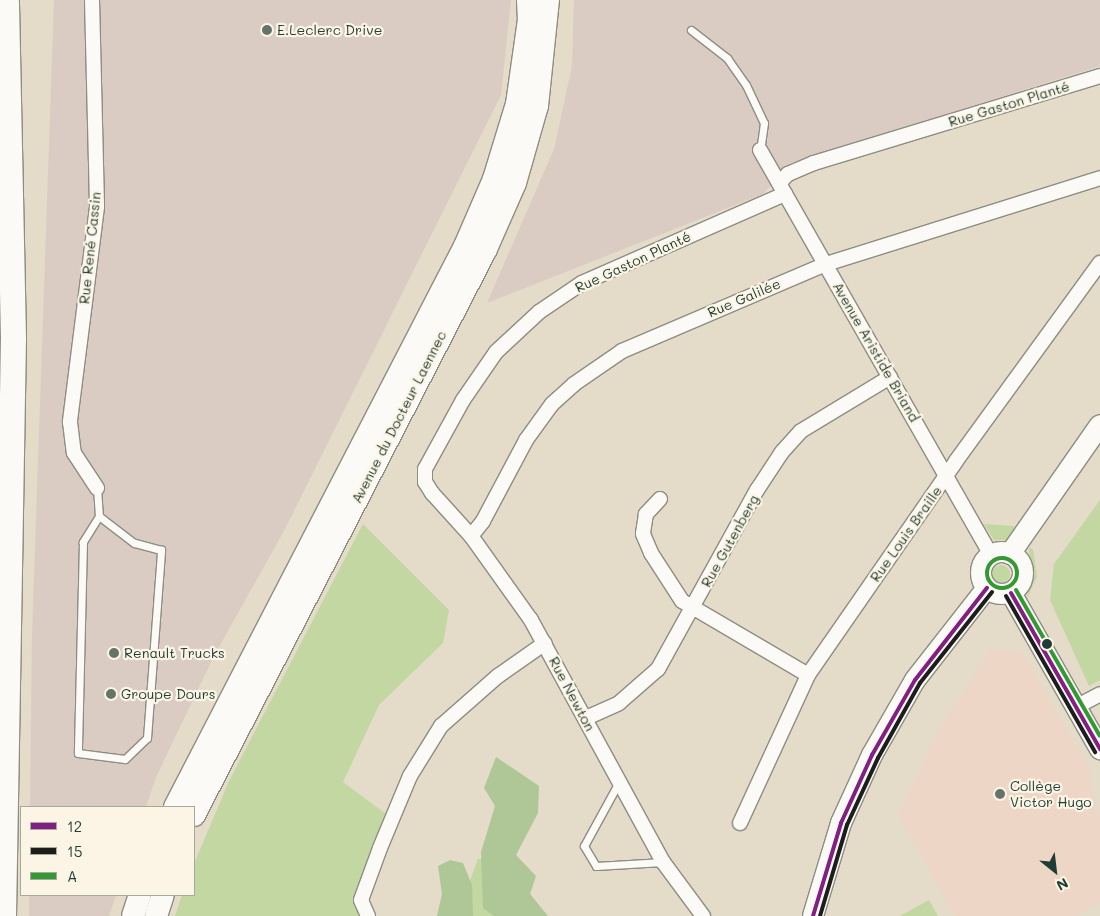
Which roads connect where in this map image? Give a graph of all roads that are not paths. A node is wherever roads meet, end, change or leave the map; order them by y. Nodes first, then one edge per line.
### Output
1 (6, 0) edge
2 (92, 0) edge
3 (528, 0) edge
4 (548, 0) edge
5 (691, 30) dead end
6 (1100, 76) edge
7 (760, 150) joint
8 (1100, 178) edge
9 (782, 189) junction
10 (1100, 263) edge
11 (826, 264) junction
12 (890, 377) junction
13 (1100, 425) edge
14 (946, 476) junction
15 (425, 482) joint
16 (98, 488) joint
17 (660, 499) dead end
18 (99, 516) junction
19 (471, 536) junction
20 (1000, 554) junction
21 (986, 588) junction
22 (1011, 592) junction
23 (693, 608) junction
24 (545, 643) junction
25 (808, 675) junction
26 (1100, 694) edge
27 (1076, 707) junction
28 (586, 718) junction
29 (1100, 749) edge
30 (619, 782) junction
31 (176, 806) edge
32 (195, 813) edge
33 (740, 823) dead end
34 (663, 862) junction
35 (140, 896) edge
36 (163, 896) edge
37 (3, 916) edge
38 (133, 916) edge
39 (156, 916) edge
40 (368, 916) edge
41 (703, 916) edge
42 (813, 916) edge

1 - 37 highway
2 - 16 street, Rue René Cassin
3 - 31 main road, Avenue du Docteur Laennec
4 - 32 main road, Avenue du Docteur Laennec
5 - 7 lane
6 - 9 street, Rue Gaston Planté
7 - 9 street, Avenue Aristide Briand
8 - 11 street, Rue Galilée
9 - 11 street, Avenue Aristide Briand
9 - 15 street, Rue Gaston Planté
10 - 14 street, Rue Louis Braille
11 - 12 street, Avenue Aristide Briand
11 - 19 street, Rue Galilée
12 - 14 street, Avenue Aristide Briand
12 - 23 street, Rue Gutenberg
13 - 20 main road
14 - 20 street, Avenue Aristide Briand
14 - 25 street, Rue Louis Braille
15 - 19 street, Rue Newton
16 - 18 lane
17 - 23 street
18 - 18 lane
19 - 24 street, Rue Newton
20 - 21 main road
20 - 22 main road
21 - 22 main road
21 - 42 main road
22 - 27 main road
23 - 25 street
23 - 28 street, Rue Gutenberg
24 - 28 street, Rue Newton
24 - 40 street
25 - 33 street, Rue Louis Braille
26 - 27 street
27 - 29 main road
28 - 30 street, Rue Newton
30 - 34 street, Rue Newton
30 - 34 lane
34 - 41 street, Rue Newton
35 - 38 main road
36 - 39 main road

